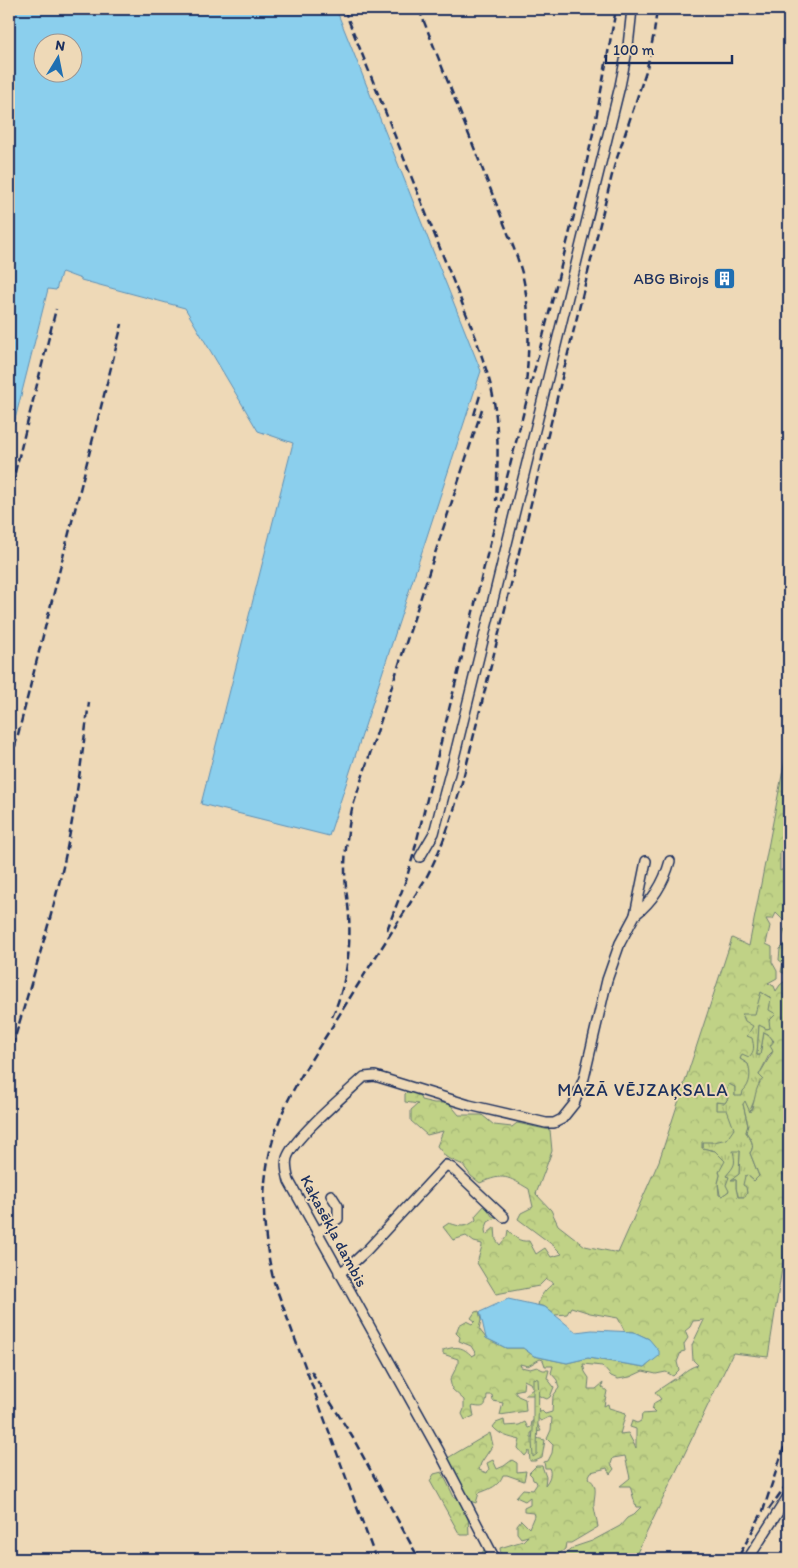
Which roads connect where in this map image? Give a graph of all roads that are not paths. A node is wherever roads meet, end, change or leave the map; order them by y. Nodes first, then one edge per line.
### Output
1 (632, 9) edge
2 (420, 857) dead end
3 (646, 861) dead end
4 (670, 861) dead end
5 (635, 915) junction
6 (331, 1195) dead end
7 (504, 1217) dead end
8 (317, 1232) junction
9 (339, 1273) junction
10 (789, 1495) edge
11 (496, 1559) edge
12 (748, 1559) edge

1 - 2 street
3 - 5 street
4 - 5 street
5 - 8 street, Kaķasēkļa dambis
6 - 8 street
7 - 9 street
8 - 9 street, Kaķasēkļa dambis
9 - 11 street, Kaķasēkļa dambis
10 - 12 street

